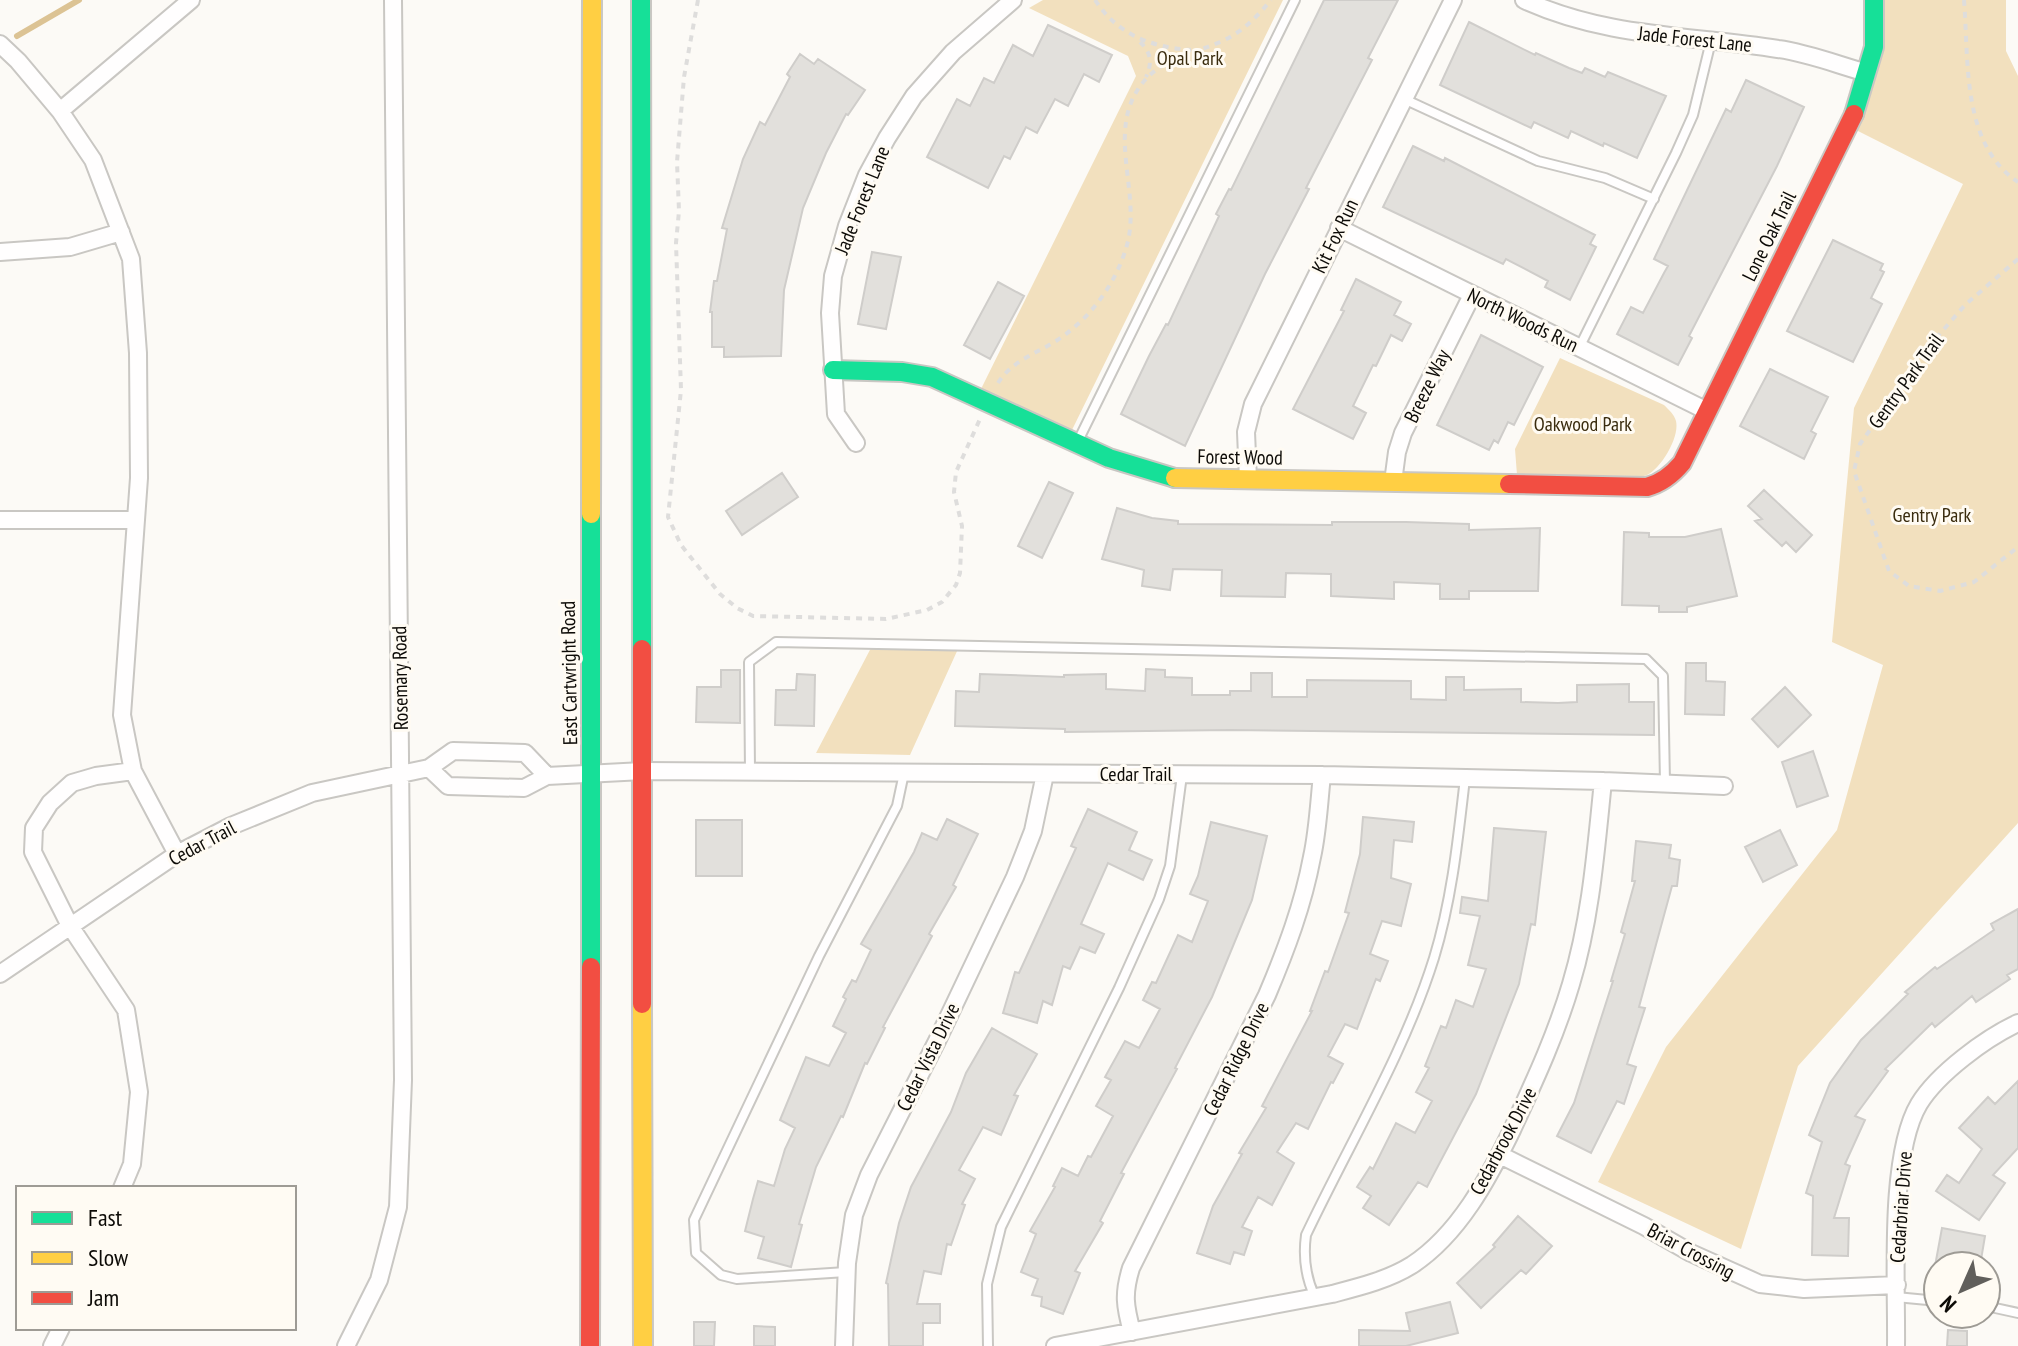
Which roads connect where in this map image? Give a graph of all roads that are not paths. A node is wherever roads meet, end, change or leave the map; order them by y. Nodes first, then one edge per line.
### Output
1 (191, 0) edge
2 (393, 0) edge
3 (592, 0) edge
4 (641, 0) edge
5 (1013, 0) edge
6 (1295, 0) edge
7 (1453, 0) edge
8 (1524, 0) edge
9 (1874, 0) edge
10 (1711, 41) junction
11 (0, 44) edge
12 (1867, 73) junction
13 (1404, 99) junction
14 (60, 111) junction
15 (1654, 199) junction
16 (1339, 228) junction
17 (121, 232) junction
18 (0, 252) edge
19 (1472, 295) junction
20 (1579, 348) junction
21 (833, 370) junction
22 (1707, 411) junction
23 (856, 443) dead end
24 (1077, 443) junction
25 (1248, 479) junction
26 (1667, 480) joint
27 (1393, 482) junction
28 (0, 520) edge
29 (136, 520) junction
30 (429, 768) junction
31 (133, 771) junction
32 (643, 771) junction
33 (750, 771) junction
34 (905, 772) junction
35 (401, 774) junction
36 (592, 774) junction
37 (1045, 774) junction
38 (1182, 775) junction
39 (1322, 775) junction
40 (547, 776) junction
41 (1465, 778) junction
42 (1603, 781) junction
43 (1665, 783) junction
44 (1724, 786) dead end
45 (177, 854) junction
46 (70, 926) junction
47 (0, 974) edge
48 (2018, 1023) edge
49 (1500, 1155) junction
50 (123, 1186) edge
51 (846, 1272) junction
52 (1896, 1291) junction
53 (1316, 1297) junction
54 (1922, 1297) edge
55 (1132, 1332) junction
56 (346, 1346) edge
57 (590, 1346) edge
58 (643, 1346) edge
59 (844, 1346) edge
60 (988, 1346) edge
61 (1055, 1346) edge
62 (1896, 1346) edge

1 - 14 street
2 - 35 street, Rosemary Road
3 - 36 main road, East Cartwright Road
4 - 32 main road
5 - 21 street, Jade Forest Lane
6 - 24 lane
7 - 13 street, Kit Fox Run
8 - 10 street, Jade Forest Lane
9 - 12 main road, Lone Oak Trail
10 - 12 street, Jade Forest Lane
10 - 15 lane
11 - 14 street
12 - 22 main road, Lone Oak Trail
13 - 15 lane
13 - 16 street, Kit Fox Run
14 - 17 street
15 - 20 lane
16 - 19 street, North Woods Run
16 - 25 street, Kit Fox Run
17 - 18 street
17 - 29 street
19 - 20 street, North Woods Run
19 - 27 street, Breeze Way
20 - 22 street, North Woods Run
21 - 23 street, Jade Forest Lane
21 - 24 main road, Forest Wood
22 - 26 main road, Lone Oak Trail
24 - 25 main road, Forest Wood
25 - 27 main road, Forest Wood
26 - 27 main road, Forest Wood
28 - 29 street
29 - 31 street
30 - 35 street, Cedar Trail
30 - 40 street, Cedar Trail
30 - 40 street, Cedar Trail
31 - 45 street
31 - 46 street
32 - 33 street, Cedar Trail
32 - 36 street, Cedar Trail
32 - 58 main road
33 - 34 street, Cedar Trail
33 - 43 lane
34 - 37 street, Cedar Trail
34 - 51 lane
35 - 45 street, Cedar Trail
35 - 56 street, Rosemary Road
36 - 40 street, Cedar Trail
36 - 57 main road, East Cartwright Road
37 - 38 street, Cedar Trail
37 - 51 street, Cedar Vista Drive
38 - 39 street, Cedar Trail
38 - 60 lane
39 - 41 street, Cedar Trail
39 - 55 street, Cedar Ridge Drive
41 - 42 street, Cedar Trail
41 - 53 lane
42 - 43 street, Cedar Trail
42 - 49 street, Cedarbrook Drive
43 - 44 street, Cedar Trail
45 - 46 street, Cedar Trail
46 - 47 street, Cedar Trail
46 - 50 street
48 - 52 street, Cedarbriar Drive
49 - 52 street, Briar Crossing
49 - 53 street, Cedarbrook Drive
51 - 59 street, Cedar Vista Drive
52 - 54 lane
52 - 62 street, Cedarbriar Drive
53 - 55 street, Cedarbrook Drive
55 - 61 street, Cedarbrook Drive

